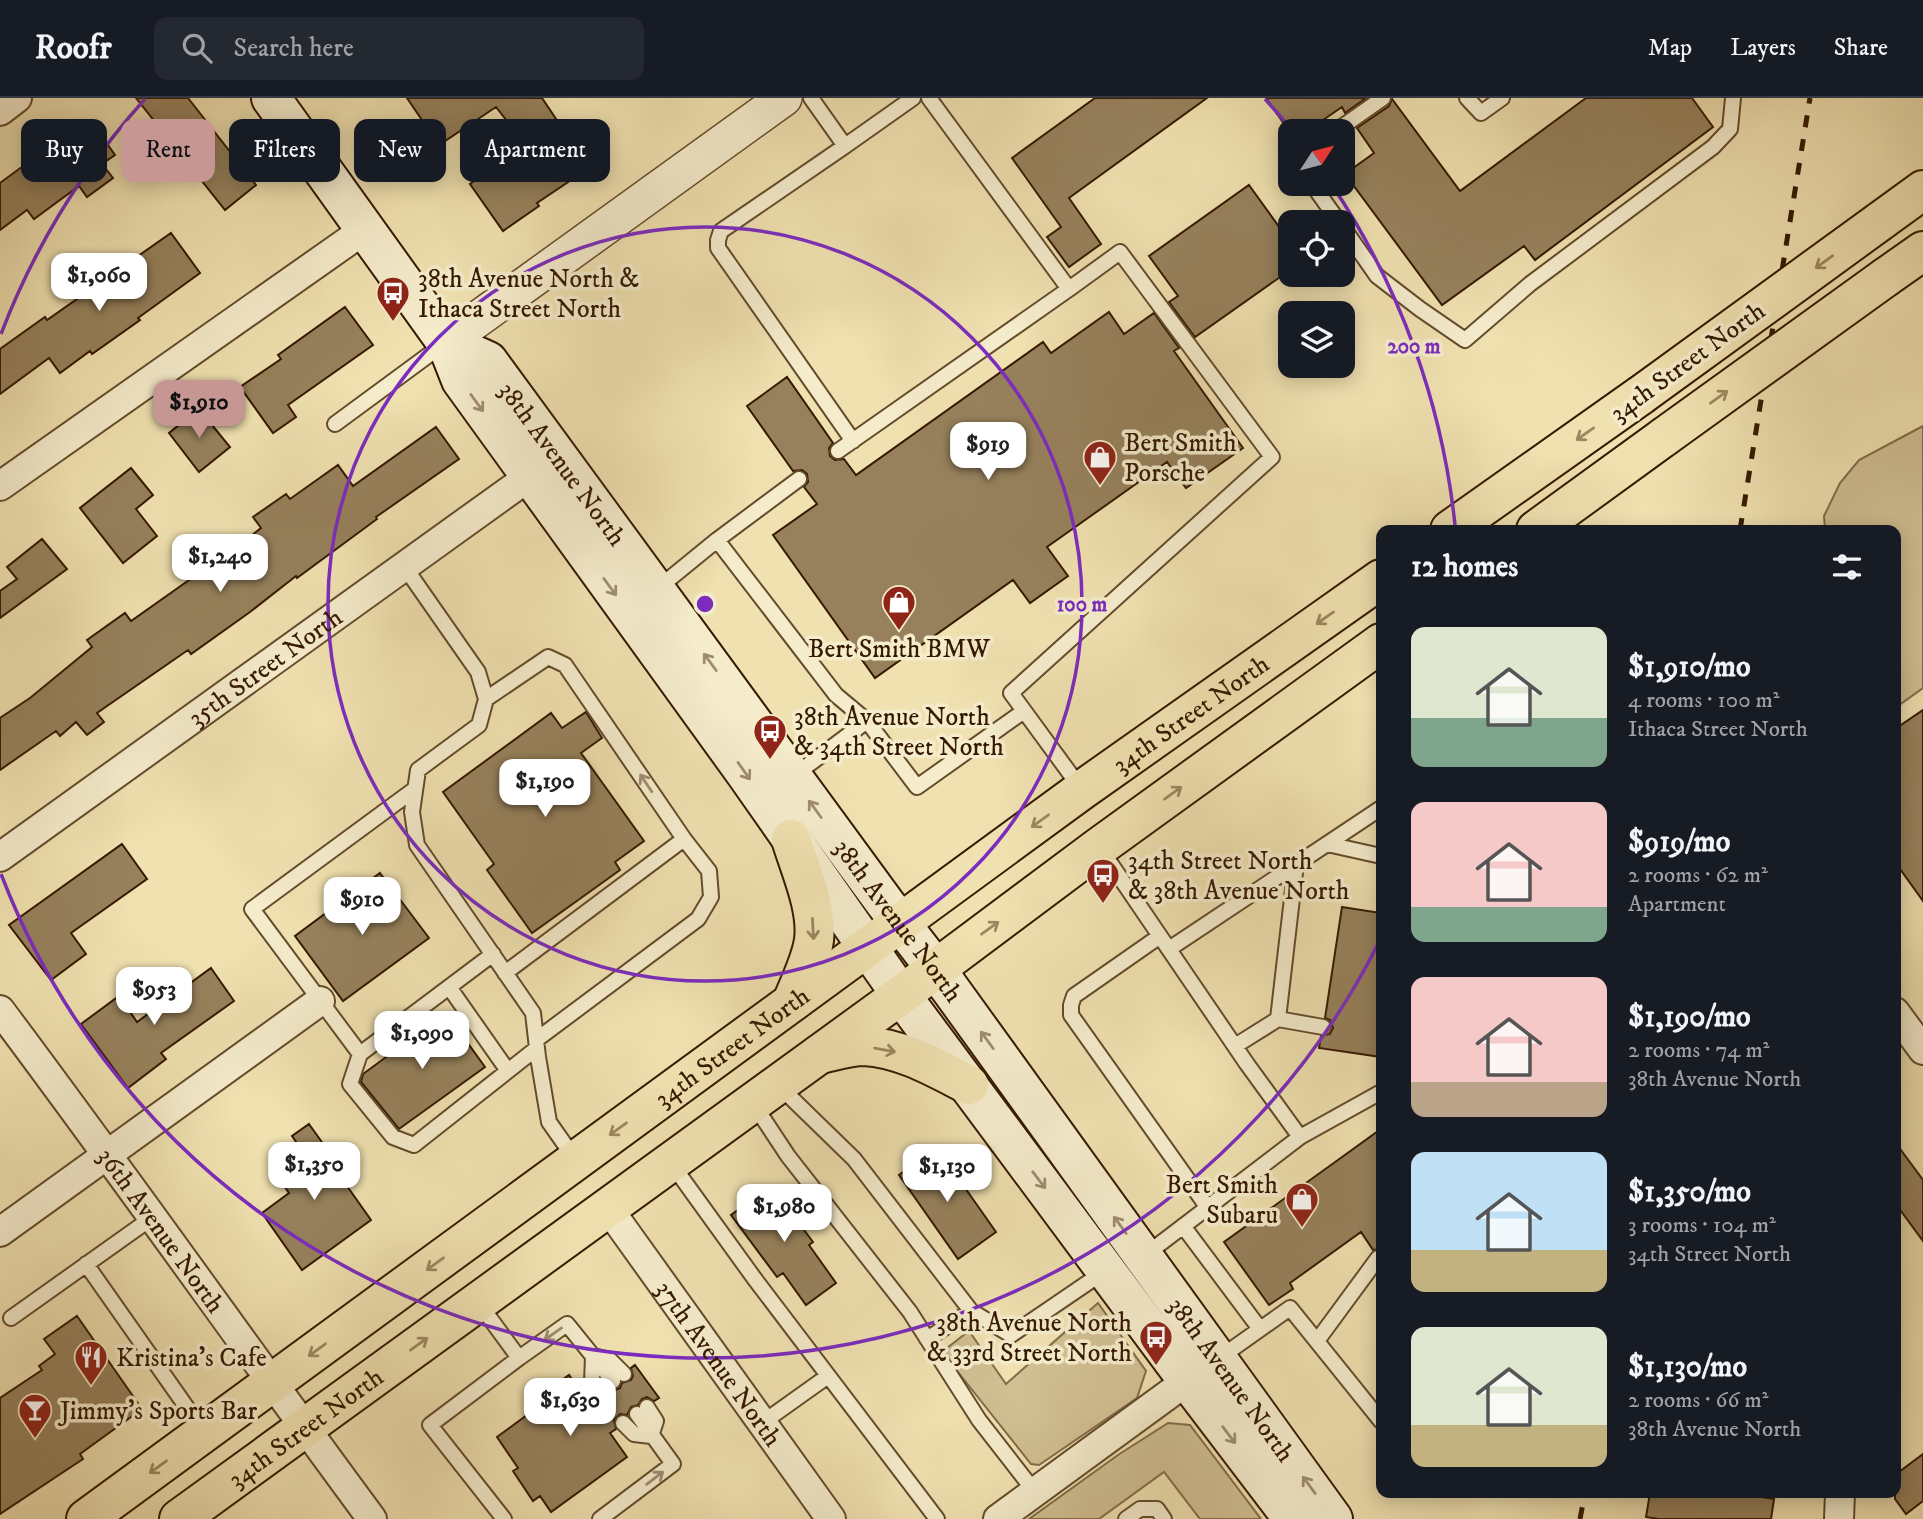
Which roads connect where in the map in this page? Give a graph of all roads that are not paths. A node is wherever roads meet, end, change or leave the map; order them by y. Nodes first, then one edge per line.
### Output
1 (18, 98) edge
2 (271, 98) edge
3 (913, 98) edge
4 (929, 98) edge
5 (1383, 98) edge
6 (1467, 98) edge
7 (1502, 98) edge
8 (1733, 98) edge
9 (786, 99) edge
10 (0, 111) edge
11 (1353, 119) edge
12 (845, 146) junction
13 (1923, 190) edge
14 (364, 230) junction
15 (1355, 244) edge
16 (1923, 251) edge
17 (1069, 289) junction
18 (446, 342) junction
19 (335, 424) dead end
20 (853, 441) junction
21 (838, 451) dead end
22 (544, 466) junction
23 (799, 479) dead end
24 (0, 486) edge
25 (1457, 525) edge
26 (1543, 525) edge
27 (717, 540) junction
28 (404, 566) junction
29 (1376, 583) edge
30 (656, 589) junction
31 (1376, 647) edge
32 (486, 699) junction
33 (1024, 711) junction
34 (867, 721) junction
35 (792, 777) junction
36 (415, 789) junction
37 (1082, 790) junction
38 (1376, 811) edge
39 (684, 839) junction
40 (790, 839) junction
41 (1327, 844) junction
42 (1100, 847) junction
43 (1376, 855) edge
44 (0, 858) edge
45 (1296, 864) junction
46 (900, 923) junction
47 (1160, 936) junction
48 (867, 948) junction
49 (1168, 949) junction
50 (493, 954) junction
51 (935, 968) junction
52 (505, 973) junction
53 (449, 988) junction
54 (901, 995) junction
55 (320, 1001) junction
56 (792, 1002) junction
57 (0, 1010) edge
58 (1278, 1019) junction
59 (1901, 1021) edge
60 (1323, 1027) dead end
61 (536, 1044) junction
62 (1235, 1046) junction
63 (1923, 1051) edge
64 (360, 1054) junction
65 (818, 1054) junction
66 (508, 1071) junction
67 (969, 1086) junction
68 (765, 1093) junction
69 (1376, 1095) edge
70 (1300, 1137) junction
71 (107, 1153) junction
72 (576, 1161) junction
73 (670, 1162) junction
74 (608, 1208) junction
75 (1208, 1208) junction
76 (153, 1217) junction
77 (1183, 1226) junction
78 (0, 1232) edge
79 (1143, 1257) junction
80 (1376, 1261) edge
81 (86, 1264) junction
82 (1106, 1270) junction
83 (482, 1299) junction
84 (971, 1311) junction
85 (11, 1318) dead end
86 (1260, 1329) junction
87 (928, 1339) junction
88 (1317, 1341) junction
89 (593, 1356) junction
90 (519, 1358) junction
91 (1203, 1370) junction
92 (828, 1376) junction
93 (619, 1378) dead end
94 (272, 1383) junction
95 (599, 1392) dead end
96 (642, 1410) dead end
97 (1376, 1415) edge
98 (623, 1423) dead end
99 (762, 1423) junction
100 (305, 1427) junction
101 (205, 1433) junction
102 (651, 1436) junction
103 (1035, 1492) junction
104 (1840, 1498) edge
105 (86, 1519) edge
106 (179, 1519) edge
107 (372, 1519) edge
108 (504, 1519) edge
109 (600, 1519) edge
110 (831, 1519) edge
111 (937, 1519) edge
112 (998, 1519) edge
113 (1126, 1519) edge
114 (1164, 1519) edge
115 (1293, 1519) edge
116 (1334, 1519) edge
117 (1839, 1519) edge

1 - 10 street
2 - 14 main road, 38th Avenue North
3 - 12 lane
4 - 17 lane
5 - 11 lane
6 - 7 lane
8 - 15 lane
9 - 12 lane
9 - 18 street
12 - 20 lane
13 -> 25 highway, 34th Street North, bridge
14 - 18 main road, 38th Avenue North
14 - 24 street
26 -> 16 highway, 34th Street North, bridge
17 - 20 lane
17 - 33 lane
18 - 19 lane
18 - 22 main road, 38th Avenue North
20 - 21 lane
22 - 28 street, 35th Street North
22 - 30 main road, 38th Avenue North
22 -> 40 main road, 38th Avenue North
23 - 27 lane
27 - 30 lane
27 - 34 lane
28 - 32 lane
28 - 44 street, 35th Street North
29 -> 37 highway, 34th Street North
35 -> 30 main road, 38th Avenue North
42 -> 31 highway, 34th Street North
32 - 36 lane
39 -> 32 lane
33 - 34 lane
33 - 37 lane
34 - 35 lane
46 -> 35 main road, 38th Avenue North
36 - 50 lane
36 - 55 lane
37 -> 46 highway, 34th Street North
38 - 41 lane
39 - 52 lane
39 - 61 lane
40 - 48 main road, 38th Avenue North
40 -> 56 highway
41 - 43 lane
41 - 45 lane
42 - 47 lane
51 -> 42 highway, 34th Street North
45 - 49 lane
45 - 58 lane
46 - 48 highway, 34th Street North
46 - 51 main road, 38th Avenue North
47 - 49 lane
47 - 75 lane
48 - 54 main road, 38th Avenue North
48 - 56 highway, 34th Street North
49 - 62 lane
50 - 52 lane
50 - 53 lane
51 - 54 highway, 34th Street North
79 -> 51 main road, 38th Avenue North
52 - 61 lane
53 - 64 lane
53 - 66 lane
54 - 65 highway, 34th Street North
54 - 67 main road, 38th Avenue North
55 - 64 lane
55 - 71 street
56 -> 72 highway, 34th Street North
57 - 71 street, 36th Avenue North
58 - 60 lane
58 - 62 lane
59 - 63 street
61 - 66 lane
61 - 72 lane
62 - 70 lane
64 - 66 lane
65 -> 67 highway
65 - 68 highway, 34th Street North
67 -> 82 main road, 38th Avenue North
68 - 73 highway, 34th Street North
68 - 84 lane
68 - 87 lane
69 - 70 lane
70 - 75 lane
71 - 76 street, 36th Avenue North
71 - 78 street
72 - 83 highway
72 -> 94 highway, 34th Street North
73 - 74 highway, 34th Street North
73 - 92 lane
74 - 83 highway, 34th Street North
74 - 99 street, 37th Avenue North
75 - 77 lane
76 - 81 lane
76 - 94 street, 36th Avenue North
77 - 79 lane
77 - 86 lane
79 - 91 main road, 38th Avenue North
80 - 88 lane
81 - 85 lane
81 - 101 lane
82 - 84 lane
82 - 91 main road, 38th Avenue North
83 - 90 lane
100 -> 83 highway, 34th Street North
84 - 87 lane
86 - 88 lane
86 - 91 lane
87 - 103 lane
88 - 97 lane
89 -> 90 lane
89 - 93 lane
89 - 95 lane
90 - 108 lane
91 - 103 street
91 -> 115 main road, 38th Avenue North
116 -> 91 main road, 38th Avenue North
92 - 99 lane
92 - 111 lane
94 - 100 street, 36th Avenue North
94 - 101 highway, 34th Street North
96 - 102 lane
98 - 102 lane
99 - 110 street, 37th Avenue North
100 - 106 highway, 34th Street North
100 - 107 street, 36th Avenue North
101 -> 105 highway, 34th Street North
109 -> 102 lane
103 - 112 street
104 - 117 street
113 - 114 lane

